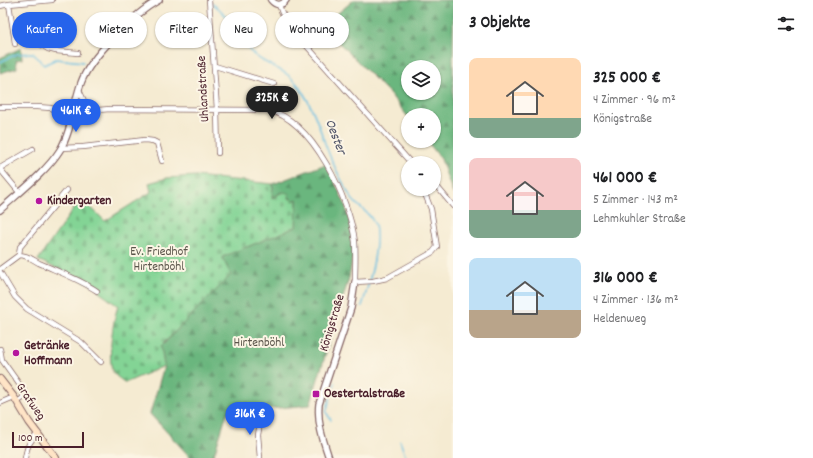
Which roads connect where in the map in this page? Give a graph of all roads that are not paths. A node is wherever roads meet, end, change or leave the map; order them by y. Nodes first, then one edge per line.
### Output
1 (52, 0) edge
2 (159, 0) edge
3 (209, 0) edge
4 (271, 0) edge
5 (286, 0) edge
6 (153, 2) edge
7 (9, 4) junction
8 (279, 5) junction
9 (0, 6) edge
10 (12, 23) edge
11 (46, 48) edge
12 (78, 53) dead end
13 (215, 66) junction
14 (274, 84) dead end
15 (79, 90) junction
16 (0, 107) edge
17 (217, 109) junction
18 (95, 110) junction
19 (73, 112) junction
20 (61, 148) junction
21 (32, 149) dead end
22 (218, 153) dead end
23 (405, 156) edge
24 (162, 161) dead end
25 (0, 168) edge
26 (67, 190) dead end
27 (441, 191) edge
28 (19, 192) junction
29 (426, 196) edge
30 (453, 206) edge
31 (0, 210) edge
32 (19, 255) junction
33 (0, 270) edge
34 (355, 282) junction
35 (97, 291) dead end
36 (0, 349) edge
37 (101, 362) dead end
38 (0, 379) edge
39 (16, 400) junction
40 (0, 403) edge
41 (261, 417) dead end
42 (38, 434) junction
43 (24, 458) edge
44 (56, 458) edge
45 (260, 458) edge
46 (329, 458) edge

1 - 7 street
2 - 6 street
3 - 13 street, Uhlandstraße
4 - 8 street
5 - 8 street
6 - 15 street
7 - 9 street
7 - 10 street
8 - 23 street
11 - 12 street
13 - 14 street
13 - 17 street, Uhlandstraße
15 - 18 street
15 - 19 street
16 - 19 street, Königstraße
17 - 18 street, Königstraße
17 - 22 street, Uhlandstraße
17 - 34 street, Königstraße
18 - 19 street, Königstraße
19 - 20 street
20 - 24 street
20 - 28 street
21 - 25 street
25 - 28 street
26 - 32 street
27 - 30 street
28 - 31 street
29 - 34 street
32 - 33 street
32 - 35 street
33 - 37 street
34 - 46 street, Königstraße
36 - 39 street
38 - 39 main road, Grafweg
39 - 40 street
39 - 42 main road, Grafweg
41 - 45 street
42 - 43 street
42 - 44 main road, Grafweg

